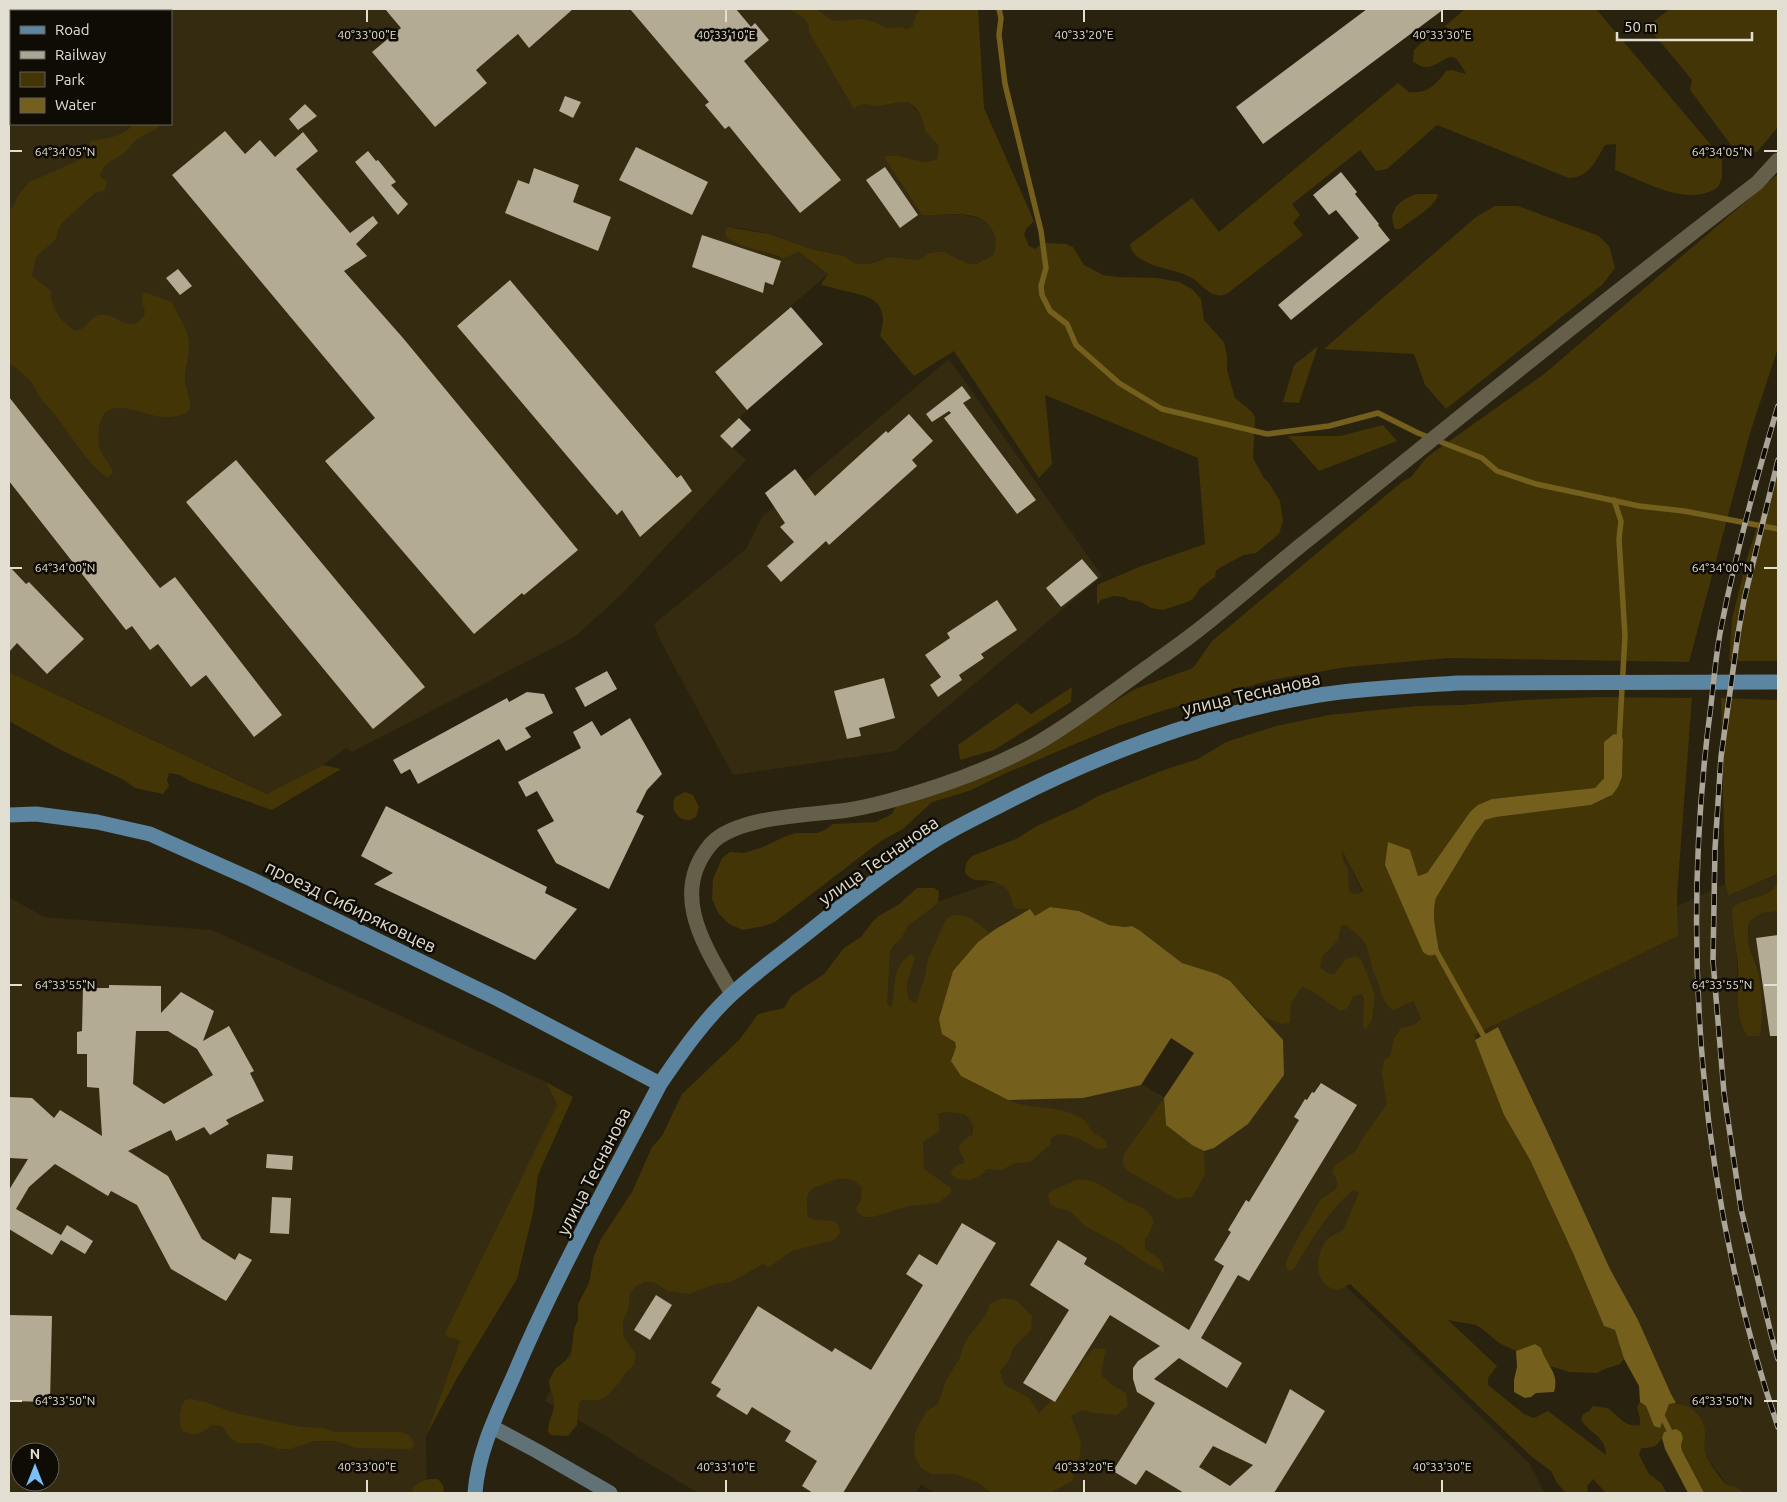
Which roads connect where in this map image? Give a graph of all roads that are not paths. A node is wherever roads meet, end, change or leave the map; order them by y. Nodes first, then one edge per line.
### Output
1 (1778, 160) edge
2 (1778, 682) edge
3 (9, 815) edge
4 (732, 994) junction
5 (660, 1084) junction
6 (492, 1427) junction
7 (475, 1493) edge
8 (610, 1493) edge

1 - 4 street
2 - 4 main road, улица Теснанова
3 - 5 main road, проезд Сибиряковцев
4 - 5 main road, улица Теснанова
5 - 6 main road, улица Теснанова
6 - 7 main road, улица Теснанова
6 - 8 street

